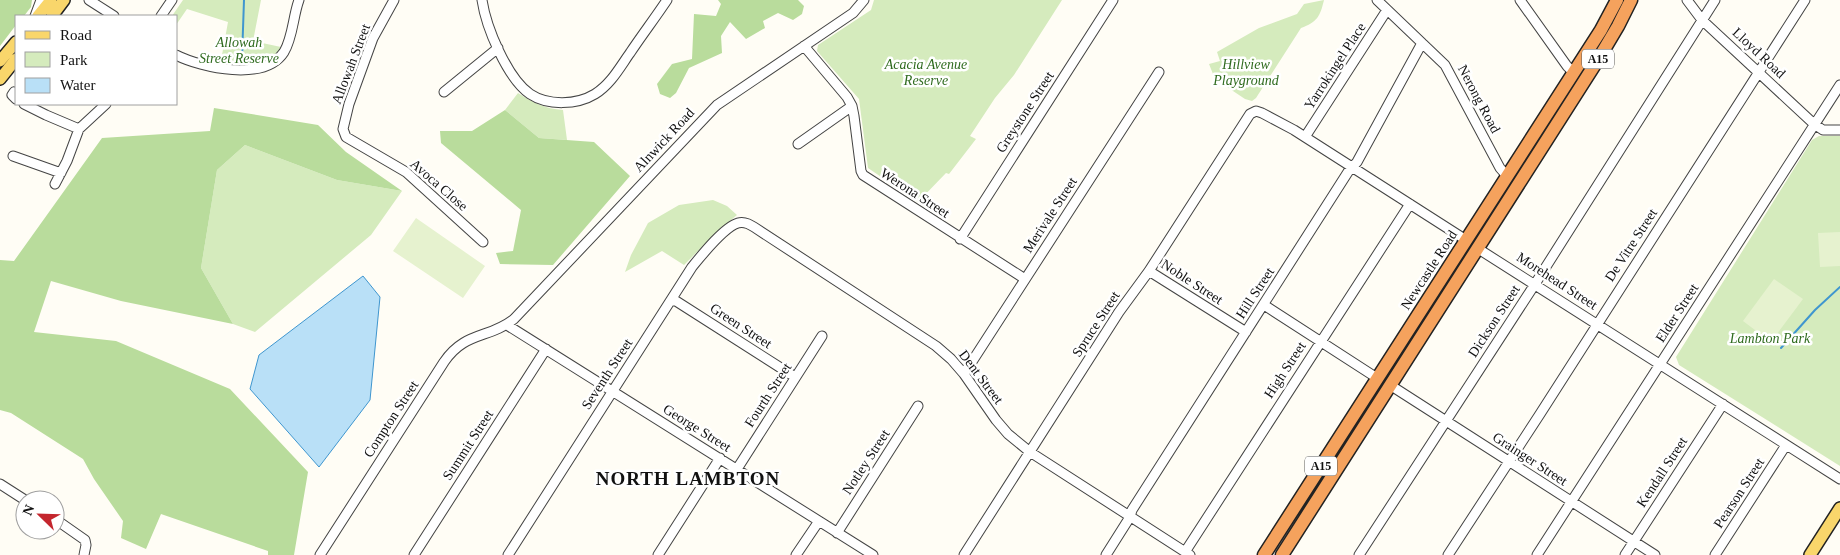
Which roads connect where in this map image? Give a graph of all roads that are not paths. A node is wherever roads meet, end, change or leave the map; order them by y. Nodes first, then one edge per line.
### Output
1 (41, 0) edge
2 (51, 0) edge
3 (64, 0) edge
4 (89, 0) edge
5 (172, 0) edge
6 (299, 0) edge
7 (394, 0) edge
8 (482, 0) edge
9 (667, 0) edge
10 (864, 0) edge
11 (1113, 0) edge
12 (1377, 0) edge
13 (1520, 0) edge
14 (1617, 0) edge
15 (1631, 0) edge
16 (1687, 0) edge
17 (1715, 0) edge
18 (1804, 0) edge
19 (1387, 10) junction
20 (36, 15) edge
21 (37, 15) edge
22 (53, 15) edge
23 (112, 15) edge
24 (162, 15) edge
25 (1702, 20) junction
26 (15, 43) edge
27 (1422, 43) junction
28 (804, 46) junction
29 (498, 48) junction
30 (178, 56) edge
31 (15, 60) edge
32 (0, 62) edge
33 (1159, 72) dead end
34 (1573, 72) junction
35 (1758, 72) junction
36 (0, 79) edge
37 (1840, 85) edge
38 (444, 92) dead end
39 (26, 105) edge
40 (34, 105) edge
41 (105, 105) edge
42 (852, 106) junction
43 (1256, 112) joint
44 (1814, 124) junction
45 (80, 127) junction
46 (1840, 130) edge
47 (1305, 136) junction
48 (349, 139) joint
49 (798, 144) dead end
50 (14, 156) dead end
51 (1353, 168) junction
52 (61, 173) junction
53 (1507, 176) junction
54 (55, 184) dead end
55 (1518, 185) junction
56 (1410, 204) junction
57 (744, 223) joint
58 (960, 238) junction
59 (1466, 240) junction
60 (483, 242) dead end
61 (1477, 248) junction
62 (1149, 270) junction
63 (1026, 280) junction
64 (1535, 284) junction
65 (671, 300) junction
66 (1264, 304) junction
67 (507, 325) junction
68 (1597, 325) junction
69 (1246, 332) junction
70 (822, 336) dead end
71 (1320, 341) junction
72 (546, 349) junction
73 (1661, 365) junction
74 (964, 374) junction
75 (795, 378) junction
76 (1377, 378) junction
77 (1390, 385) junction
78 (613, 390) junction
79 (1723, 404) junction
80 (918, 406) dead end
81 (1446, 421) junction
82 (1786, 445) junction
83 (1030, 452) junction
84 (720, 458) junction
85 (1509, 461) junction
86 (737, 469) junction
87 (1840, 479) edge
88 (0, 484) edge
89 (15, 494) edge
90 (1571, 502) junction
91 (1840, 508) edge
92 (1130, 517) junction
93 (819, 521) junction
94 (65, 527) edge
95 (837, 533) junction
96 (1634, 541) junction
97 (1174, 551) edge
98 (1187, 553) edge
99 (1283, 554) edge
100 (84, 555) edge
101 (320, 555) edge
102 (414, 555) edge
103 (508, 555) edge
104 (658, 555) edge
105 (796, 555) edge
106 (872, 555) edge
107 (964, 555) edge
108 (1106, 555) edge
109 (1264, 555) edge
110 (1359, 555) edge
111 (1448, 555) edge
112 (1537, 555) edge
113 (1625, 555) edge
114 (1655, 555) edge
115 (1715, 555) edge
116 (1810, 555) edge

1 - 20 street
2 - 21 main road
3 - 22 main road
4 - 23 street
5 - 24 street
6 - 30 street
7 - 48 street, Allowah Street
8 - 29 street
9 - 29 street
10 - 28 street, Alnwick Road
11 - 58 street, Greystone Street
12 - 19 street, Nerong Road
13 - 34 street
14 - 34 highway, Newcastle Road / A15
15 - 55 highway, Newcastle Road / A15
16 - 25 street, Lloyd Road
17 - 25 street, Dickson Street
18 - 35 street, De Vitre Street
19 - 27 street, Nerong Road
19 - 47 street, Yarrokingel Place
25 - 35 street, Lloyd Road
25 - 64 street, Dickson Street
26 - 32 main road
27 - 51 street, Hill Street
27 - 53 street, Nerong Road
28 - 42 street, Werona Street
28 - 67 street, Alnwick Road
29 - 38 street
31 - 36 main road
33 - 63 street, Merivale Street
34 - 53 highway, Newcastle Road / A15
35 - 44 street, Lloyd Road
35 - 68 street, De Vitre Street
37 - 44 street, Elder Street
39 - 45 street
40 - 45 street
41 - 45 street
42 - 49 street
42 - 58 street, Werona Street
43 - 47 street, Morehead Street
43 - 62 street, Spruce Street
44 - 46 street
44 - 73 street, Elder Street
45 - 52 street
47 - 51 street, Morehead Street
48 - 60 street, Avoca Close
50 - 52 street
51 - 56 street, Morehead Street
51 - 66 street, Hill Street
52 - 54 street
53 - 55 highway
53 - 59 highway, Newcastle Road / A15
55 - 61 highway, Newcastle Road / A15
56 - 59 street, Morehead Street
56 - 71 street, High Street
57 - 65 street, Seventh Street
57 - 74 street, Dent Street
58 - 63 street, Werona Street
59 - 61 highway, Morehead Street
59 - 76 highway, Newcastle Road / A15
61 - 64 street, Morehead Street
61 - 77 highway, Newcastle Road / A15
62 - 69 street, Noble Street
62 - 83 street, Spruce Street
63 - 74 street, Merivale Street
64 - 68 street, Morehead Street
64 - 81 street, Dickson Street
65 - 75 street, Green Street
65 - 78 street, Seventh Street
66 - 69 street, Hill Street
66 - 71 street
67 - 72 street, George Street
67 - 101 street, Compton Street
68 - 73 street, Morehead Street
68 - 85 street, De Vitre Street
69 - 92 street, Hill Street
70 - 75 street, Fourth Street
71 - 76 street
71 - 98 street, High Street
72 - 78 street, George Street
72 - 102 street, Summit Street
73 - 79 street, Morehead Street
73 - 90 street, Elder Street
74 - 83 street, Dent Street
75 - 86 street, Fourth Street
76 - 109 highway, Newcastle Road / A15
77 - 81 street, Grainger Street
77 - 99 highway, Newcastle Road / A15
78 - 84 street, George Street
78 - 103 street, Seventh Street
79 - 82 street, Morehead Street
79 - 96 street, Kendall Street
80 - 95 street, Notley Street
81 - 85 street, Grainger Street
81 - 110 street, Dickson Street
82 - 87 street, Morehead Street
82 - 115 street, Pearson Street
83 - 92 street, Dent Street
83 - 107 street, Spruce Street
84 - 86 street, George Street
84 - 104 street
85 - 90 street, Grainger Street
85 - 111 street, De Vitre Street
86 - 93 street, George Street
88 - 89 street
90 - 96 street, Grainger Street
90 - 112 street, Elder Street
91 - 116 main road
92 - 97 street, Dent Street
92 - 108 street, Hill Street
93 - 95 street, George Street
93 - 105 street
94 - 100 street
95 - 106 street, George Street
96 - 113 street, Kendall Street
96 - 114 street, Grainger Street
97 - 98 street, Dent Street

